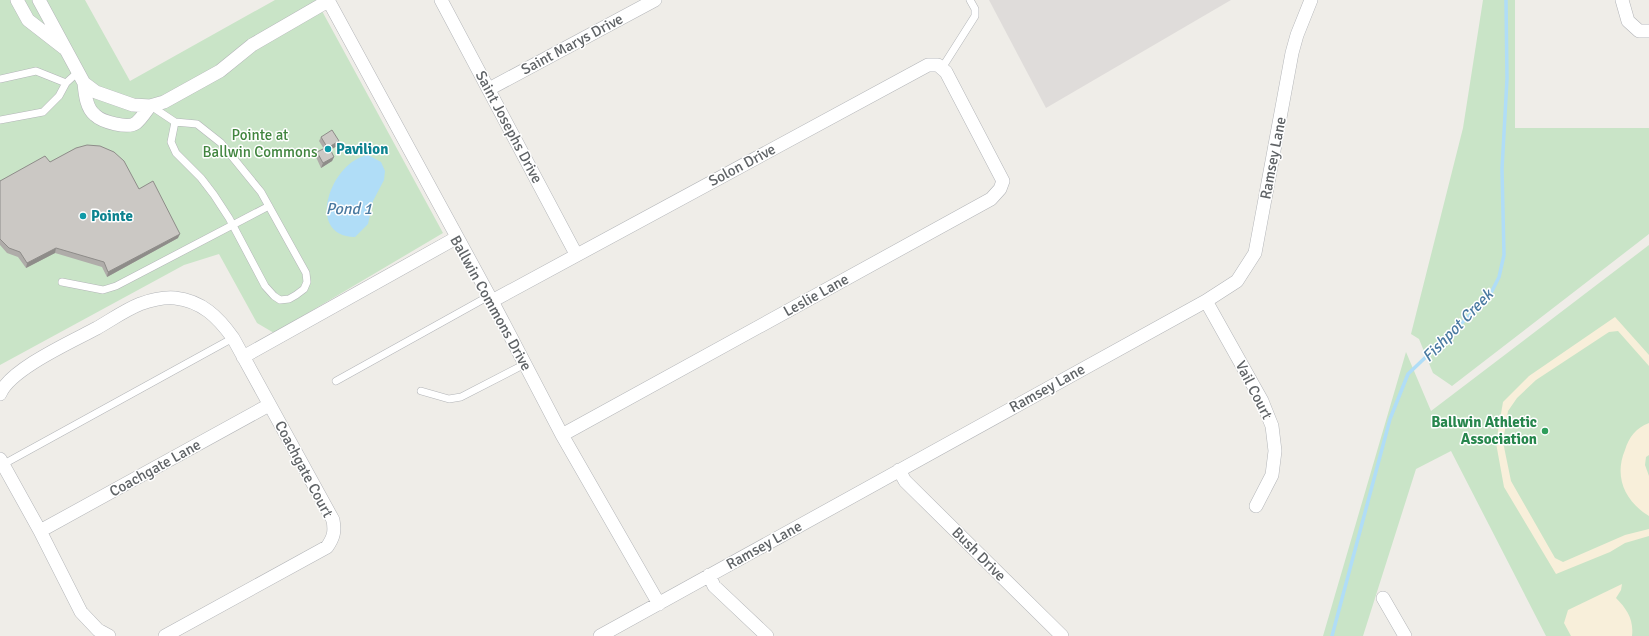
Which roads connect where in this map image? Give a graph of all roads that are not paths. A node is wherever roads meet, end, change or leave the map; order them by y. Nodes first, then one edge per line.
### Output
1 (17, 0) edge
2 (39, 0) edge
3 (328, 0) edge
4 (441, 0) edge
5 (655, 0) edge
6 (970, 0) edge
7 (1312, 0) edge
8 (1622, 0) edge
9 (1649, 31) edge
10 (65, 49) junction
11 (942, 68) junction
12 (81, 77) junction
13 (0, 79) edge
14 (66, 83) junction
15 (489, 89) junction
16 (150, 106) junction
17 (0, 120) edge
18 (175, 122) junction
19 (269, 206) junction
20 (234, 226) junction
21 (456, 238) junction
22 (576, 254) junction
23 (62, 282) dead end
24 (490, 298) junction
25 (1206, 301) junction
26 (233, 338) junction
27 (243, 357) junction
28 (525, 364) junction
29 (336, 381) dead end
30 (421, 391) dead end
31 (0, 394) edge
32 (269, 405) junction
33 (562, 435) junction
34 (1, 462) edge
35 (899, 470) junction
36 (1256, 506) dead end
37 (40, 531) junction
38 (708, 576) junction
39 (1383, 598) dead end
40 (659, 604) junction
41 (109, 636) edge
42 (166, 636) edge
43 (600, 636) edge
44 (767, 636) edge
45 (1062, 636) edge
46 (1405, 636) edge

1 - 10 street
2 - 10 street
3 - 16 street
3 - 21 street, Ballwin Commons Drive
4 - 15 street, Saint Josephs Drive
5 - 15 street, Saint Marys Drive
6 - 11 lane
7 - 25 street, Ramsey Lane
8 - 9 street
10 - 12 street
11 - 22 street, Solon Drive
11 - 33 street, Leslie Lane
12 - 14 lane
12 - 16 street
12 - 16 street
13 - 14 lane
14 - 17 lane
15 - 22 street, Saint Josephs Drive
16 - 18 lane
18 - 19 lane
18 - 20 lane
19 - 20 lane
19 - 20 lane
20 - 23 lane
21 - 24 street, Ballwin Commons Drive
21 - 27 street
22 - 24 street, Solon Drive
24 - 28 street, Ballwin Commons Drive
24 - 29 lane
25 - 35 street, Ramsey Lane
25 - 36 street, Vail Court
26 - 27 street, Coachgate Court
26 - 31 street, Coachgate Court
26 - 34 lane
27 - 32 street, Coachgate Court
28 - 30 lane
28 - 33 street, Ballwin Commons Drive
32 - 37 street, Coachgate Lane
32 - 42 street, Coachgate Court
33 - 40 street, Ballwin Commons Drive
34 - 37 street
35 - 38 street, Ramsey Lane
35 - 45 street, Bush Drive
37 - 41 street
38 - 40 street, Ramsey Lane
38 - 44 street
39 - 46 street
40 - 43 street, Ramsey Lane

